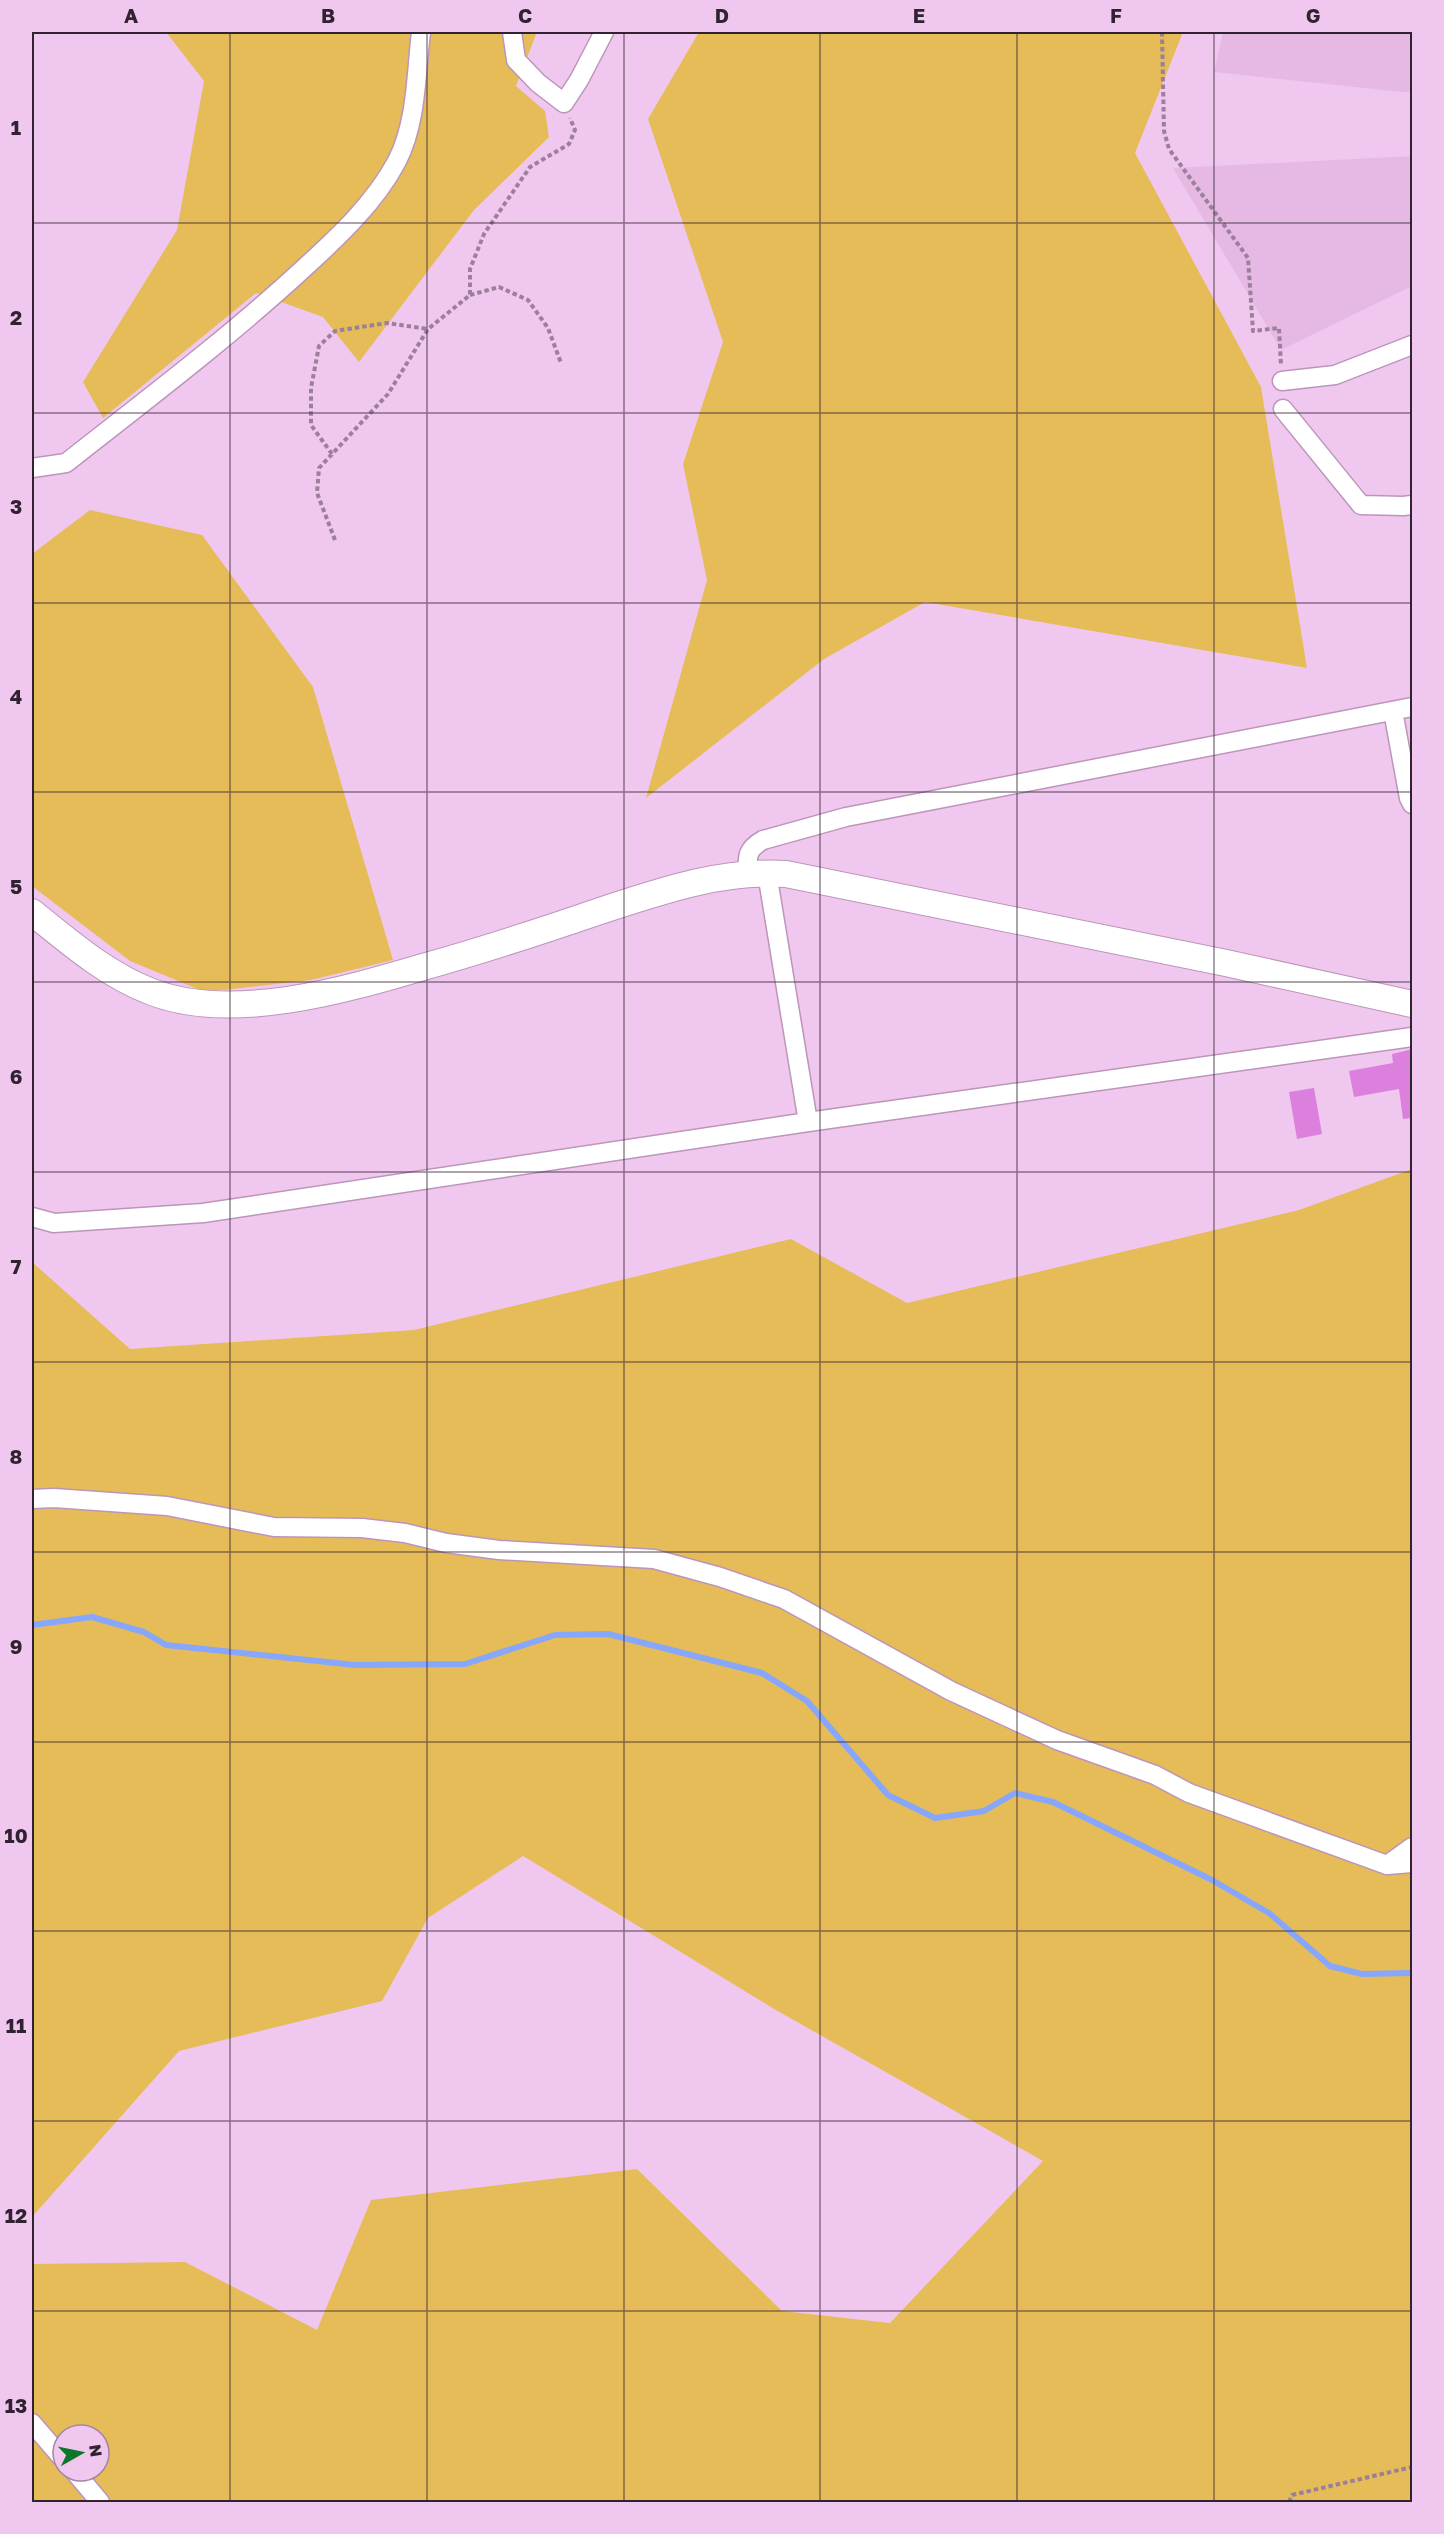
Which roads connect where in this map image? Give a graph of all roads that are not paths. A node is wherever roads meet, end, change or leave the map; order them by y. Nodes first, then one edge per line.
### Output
1 (421, 32) edge
2 (512, 32) edge
3 (604, 32) edge
4 (1413, 345) edge
5 (1282, 381) road end
6 (1283, 409) dead end
7 (32, 468) edge
8 (1413, 505) edge
9 (1413, 707) edge
10 (1393, 711) junction
11 (1413, 804) edge
12 (758, 873) junction
13 (32, 912) edge
14 (1413, 1004) edge
15 (1413, 1037) edge
16 (808, 1122) junction
17 (32, 1217) edge
18 (32, 1499) edge
19 (1413, 1847) edge
20 (1413, 1863) edge
21 (1387, 1864) junction
22 (32, 2423) edge
23 (51, 2445) edge
24 (84, 2483) edge
25 (100, 2502) edge

1 - 7 street
2 - 3 street
4 - 5 street
6 - 8 street
9 - 10 street
10 - 11 street
10 - 12 street
12 - 13 street
12 - 14 street
12 - 16 street
15 - 16 street
16 - 17 street
18 - 21 street
19 - 21 street
20 - 21 street
22 - 23 street
24 - 25 street

